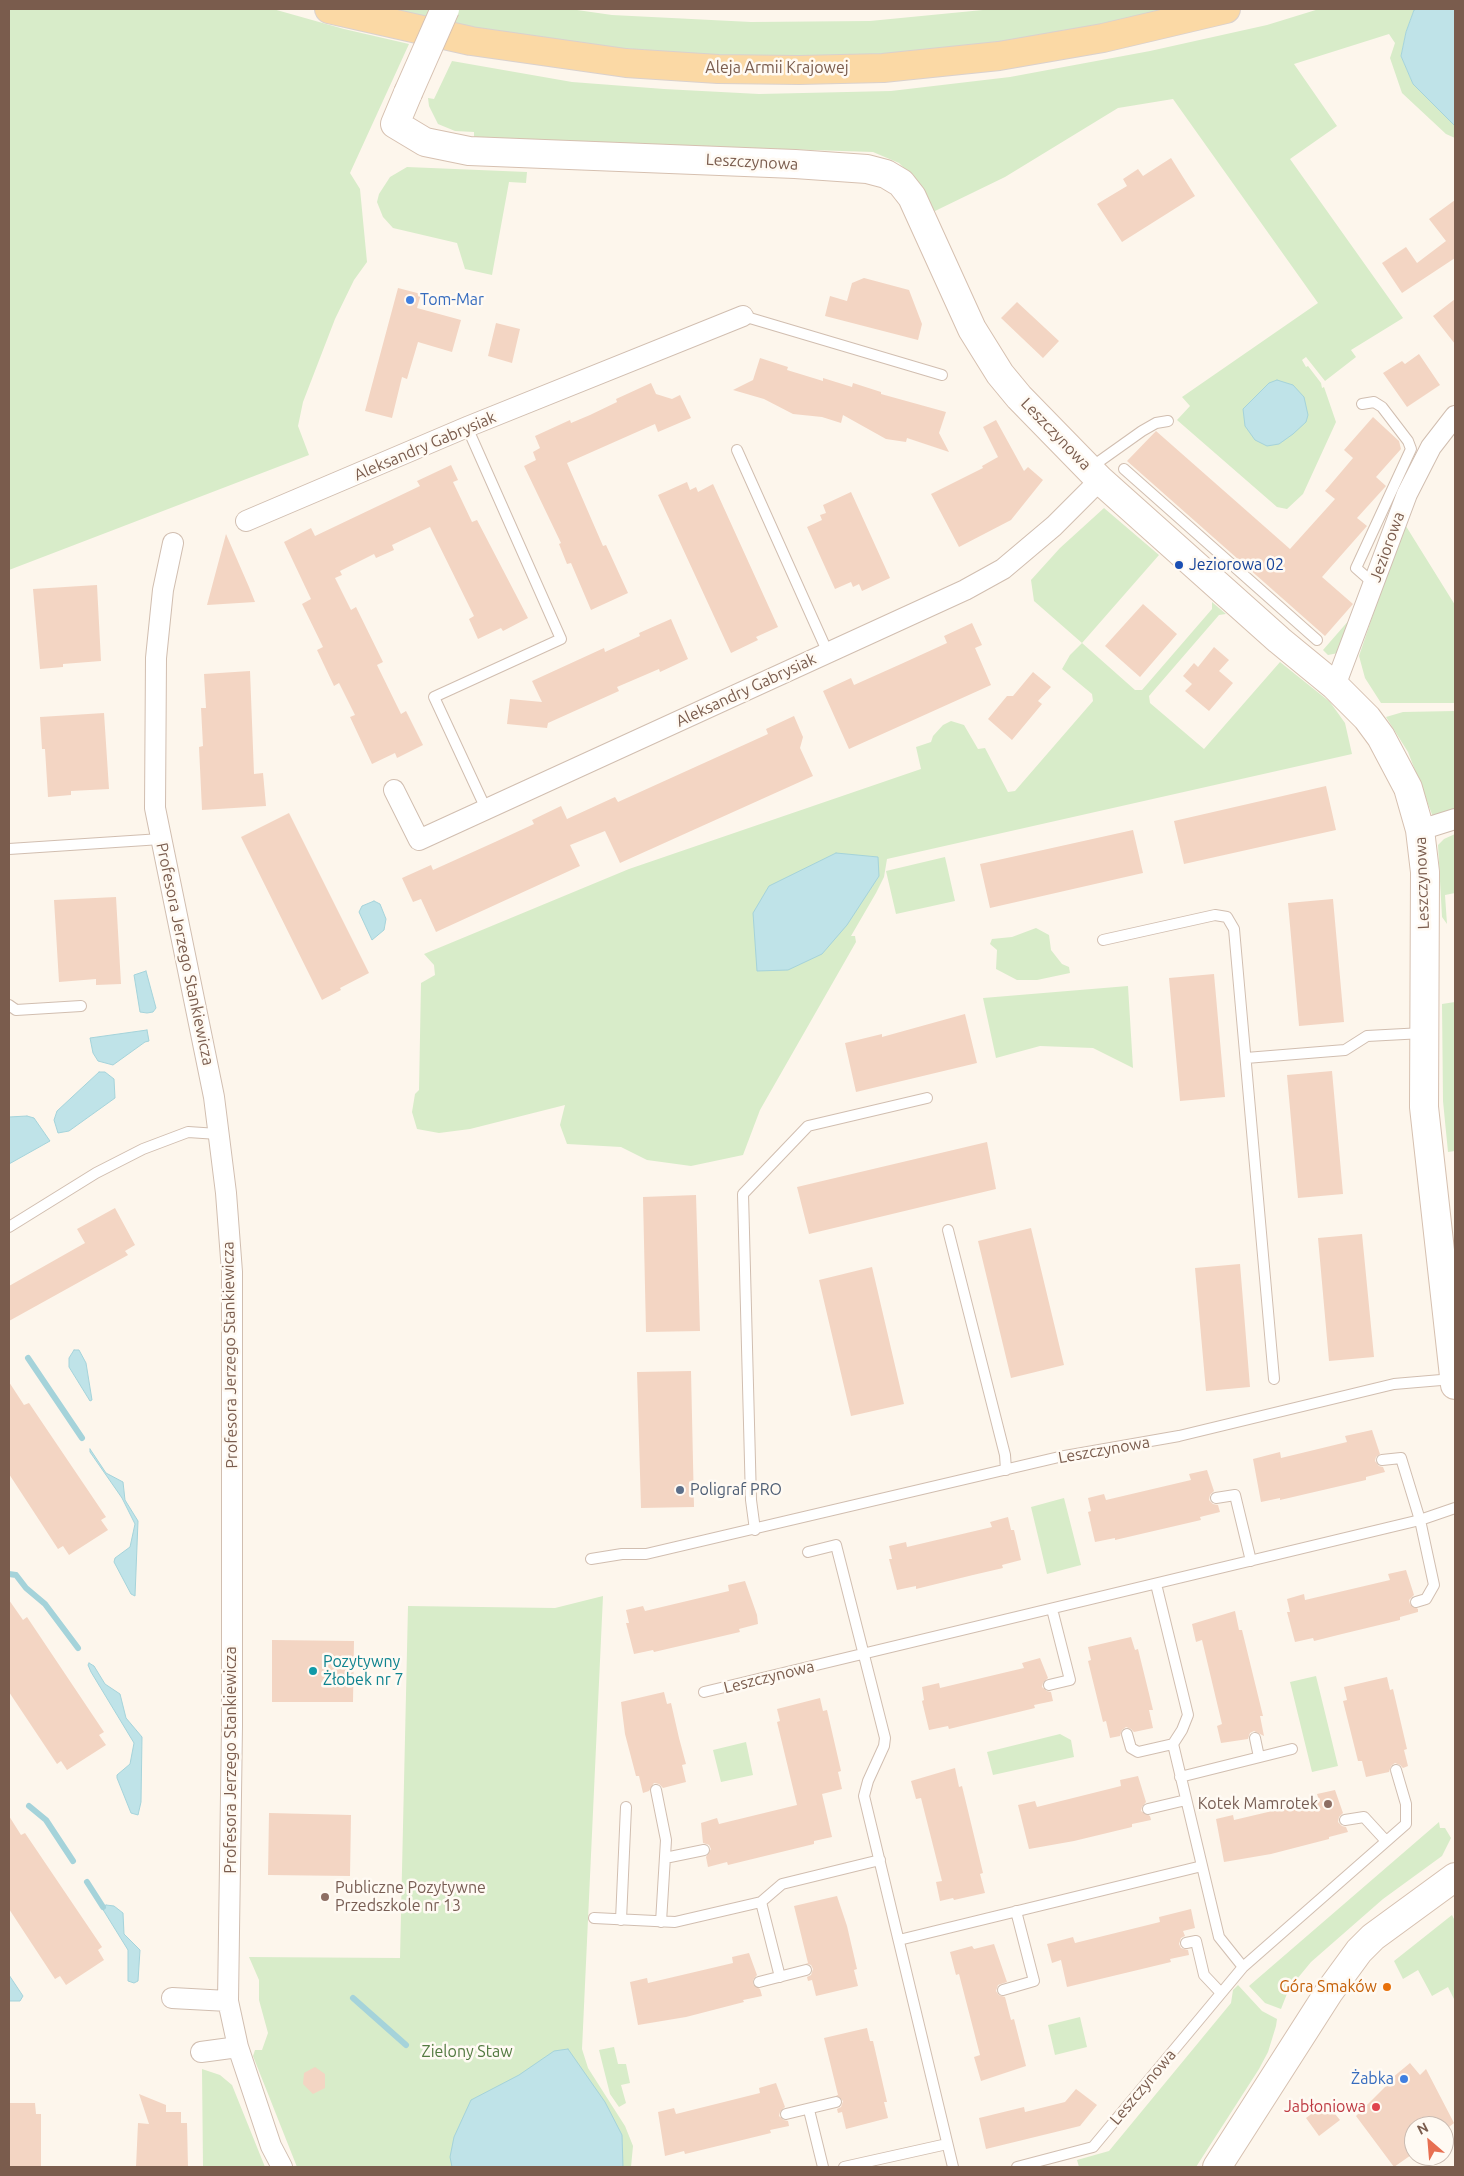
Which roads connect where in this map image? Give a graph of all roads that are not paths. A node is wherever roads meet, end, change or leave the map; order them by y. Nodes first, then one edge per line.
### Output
1 (329, 9) edge
2 (445, 9) edge
3 (1226, 9) edge
4 (742, 316) joint
5 (942, 375) dead end
6 (1362, 404) dead end
7 (1455, 416) edge
8 (1168, 421) dead end
9 (466, 427) junction
10 (737, 450) dead end
11 (1104, 472) junction
12 (246, 521) dead end
13 (173, 542) dead end
14 (1373, 583) junction
15 (1287, 630) junction
16 (1317, 640) dead end
17 (828, 653) junction
18 (1335, 686) junction
19 (394, 790) dead end
20 (486, 809) junction
21 (1455, 819) edge
22 (1420, 830) junction
23 (161, 839) junction
24 (9, 849) edge
25 (1104, 940) dead end
26 (9, 1006) edge
27 (81, 1006) dead end
28 (1423, 1032) junction
29 (1246, 1058) junction
30 (927, 1098) dead end
31 (218, 1134) junction
32 (1445, 1221) edge
33 (9, 1227) edge
34 (948, 1230) dead end
35 (1274, 1380) dead end
36 (1455, 1382) edge
37 (1382, 1460) dead end
38 (1006, 1470) junction
39 (1216, 1498) dead end
40 (1455, 1508) edge
41 (1420, 1520) junction
42 (755, 1530) junction
43 (808, 1552) dead end
44 (591, 1559) dead end
45 (1252, 1561) junction
46 (1156, 1584) junction
47 (1416, 1602) dead end
48 (1052, 1609) junction
49 (863, 1654) junction
50 (1049, 1685) dead end
51 (704, 1692) dead end
52 (1127, 1734) dead end
53 (1255, 1738) dead end
54 (1172, 1744) junction
55 (1292, 1750) dead end
56 (1260, 1757) junction
57 (1396, 1770) dead end
58 (1180, 1777) junction
59 (656, 1790) dead end
60 (1186, 1800) junction
61 (626, 1807) dead end
62 (1148, 1809) dead end
63 (1345, 1820) dead end
64 (1386, 1841) junction
65 (704, 1850) dead end
66 (665, 1858) junction
67 (880, 1860) junction
68 (1202, 1866) junction
69 (1455, 1877) edge
70 (761, 1902) junction
71 (1016, 1912) junction
72 (594, 1918) dead end
73 (621, 1920) junction
74 (661, 1922) junction
75 (899, 1940) junction
76 (1186, 1943) dead end
77 (1243, 1967) junction
78 (806, 1970) dead end
79 (780, 1977) junction
80 (759, 1982) dead end
81 (1003, 1990) dead end
82 (1221, 1993) junction
83 (172, 1998) dead end
84 (228, 2002) junction
85 (238, 2047) junction
86 (201, 2052) dead end
87 (836, 2102) dead end
88 (809, 2110) junction
89 (786, 2114) dead end
90 (948, 2144) junction
91 (282, 2167) edge
92 (823, 2167) edge
93 (844, 2167) edge
94 (953, 2167) edge
95 (1017, 2167) edge
96 (1217, 2167) edge

1 - 3 main road, Aleja Armii Krajowej
2 - 11 street, Leszczynowa, bridge
4 - 5 lane
4 - 9 street, Aleksandry Gabrysiak
6 - 14 lane
7 - 14 street, Jeziorowa
8 - 11 lane
9 - 12 street, Aleksandry Gabrysiak
9 - 20 lane
10 - 17 lane
11 - 15 street, Leszczynowa
11 - 17 street, Aleksandry Gabrysiak
13 - 23 street, Profesora Jerzego Stankiewicza
14 - 18 street, Jeziorowa
15 - 16 lane
15 - 18 street, Leszczynowa
17 - 20 street, Aleksandry Gabrysiak
18 - 22 street, Leszczynowa
19 - 20 street, Aleksandry Gabrysiak
21 - 22 street
22 - 28 street, Leszczynowa
23 - 24 lane
23 - 31 street, Profesora Jerzego Stankiewicza
25 - 29 lane
26 - 27 lane
28 - 29 lane
28 - 32 street, Leszczynowa
29 - 35 lane
30 - 42 lane
31 - 33 lane
31 - 84 street, Profesora Jerzego Stankiewicza
32 - 36 street, Leszczynowa
34 - 38 lane
36 - 38 lane, Leszczynowa
37 - 41 lane
38 - 42 lane, Leszczynowa
39 - 45 lane
40 - 41 lane, Leszczynowa
41 - 45 lane, Leszczynowa
41 - 47 lane
42 - 44 lane, Leszczynowa
43 - 49 lane
45 - 46 lane, Leszczynowa
46 - 48 lane, Leszczynowa
46 - 54 lane
48 - 49 lane, Leszczynowa
48 - 50 lane
49 - 51 lane, Leszczynowa
49 - 67 lane
52 - 54 lane
53 - 56 lane
54 - 58 lane
55 - 56 lane
56 - 58 lane
57 - 64 lane, Leszczynowa
58 - 60 lane
59 - 66 lane
60 - 62 lane
60 - 68 lane
61 - 73 lane
63 - 64 lane
64 - 77 lane, Leszczynowa
65 - 66 lane
66 - 74 lane
67 - 70 lane
67 - 75 lane
68 - 71 lane
68 - 77 lane
69 - 96 street
70 - 74 lane
70 - 79 lane
71 - 75 lane
71 - 81 lane
72 - 73 lane
73 - 74 lane
75 - 90 lane
76 - 82 lane
77 - 82 lane, Leszczynowa
78 - 79 lane
79 - 80 lane
82 - 95 lane, Leszczynowa
83 - 84 street
84 - 85 street, Profesora Jerzego Stankiewicza
85 - 86 street
85 - 91 street, Profesora Jerzego Stankiewicza
87 - 88 lane
88 - 89 lane
88 - 92 lane
90 - 93 lane
90 - 94 lane

